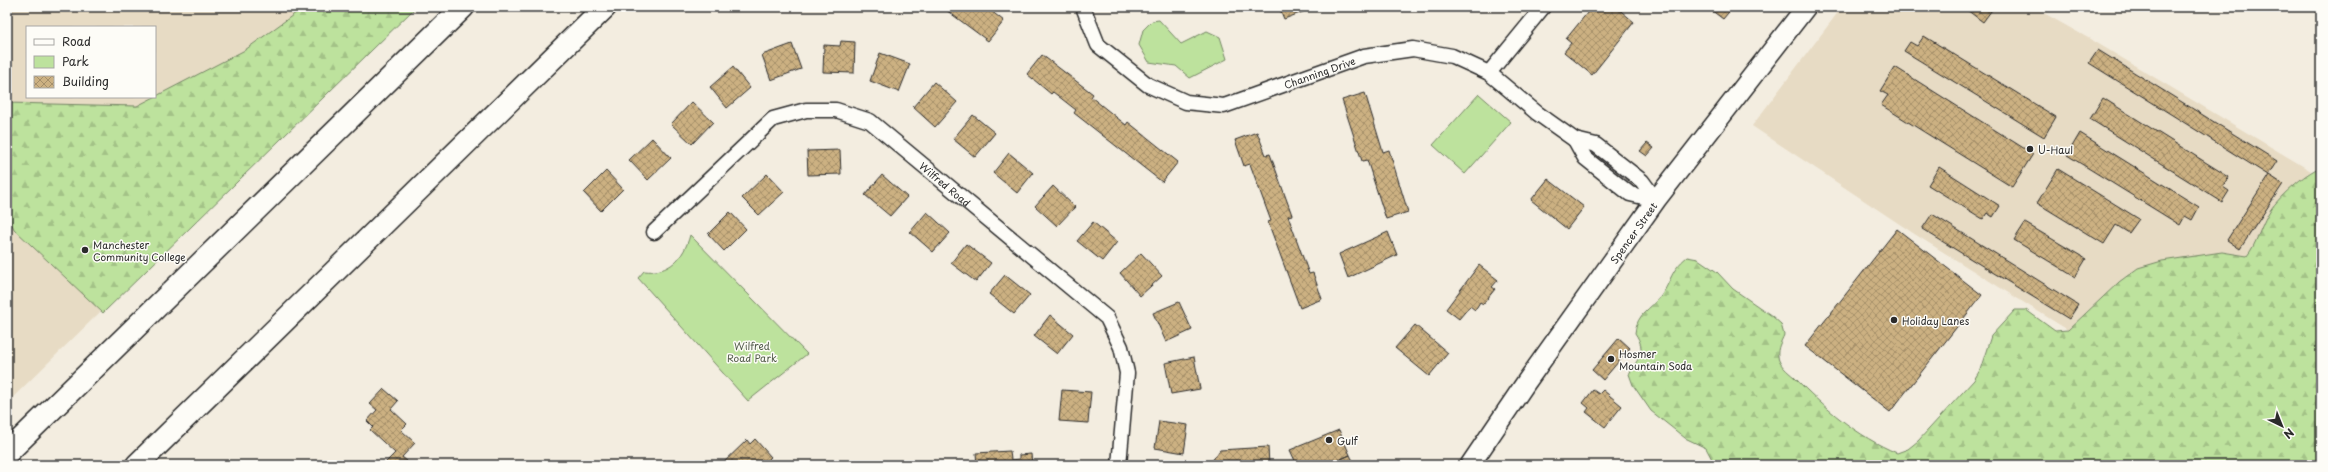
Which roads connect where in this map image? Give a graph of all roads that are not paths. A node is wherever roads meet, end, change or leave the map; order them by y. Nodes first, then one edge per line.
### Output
1 (463, 7) edge
2 (605, 7) edge
3 (1084, 7) edge
4 (1542, 7) edge
5 (1806, 7) edge
6 (1489, 73) junction
7 (1656, 200) junction
8 (654, 232) dead end
9 (7, 453) edge
10 (137, 465) edge
11 (1119, 465) edge
12 (1470, 465) edge

1 - 9 highway
2 - 10 highway
3 - 6 street, Channing Drive
4 - 6 street
5 - 7 main road, Spencer Street
6 - 7 street, Channing Drive
7 - 12 main road, Spencer Street
8 - 11 street, Wilfred Road

